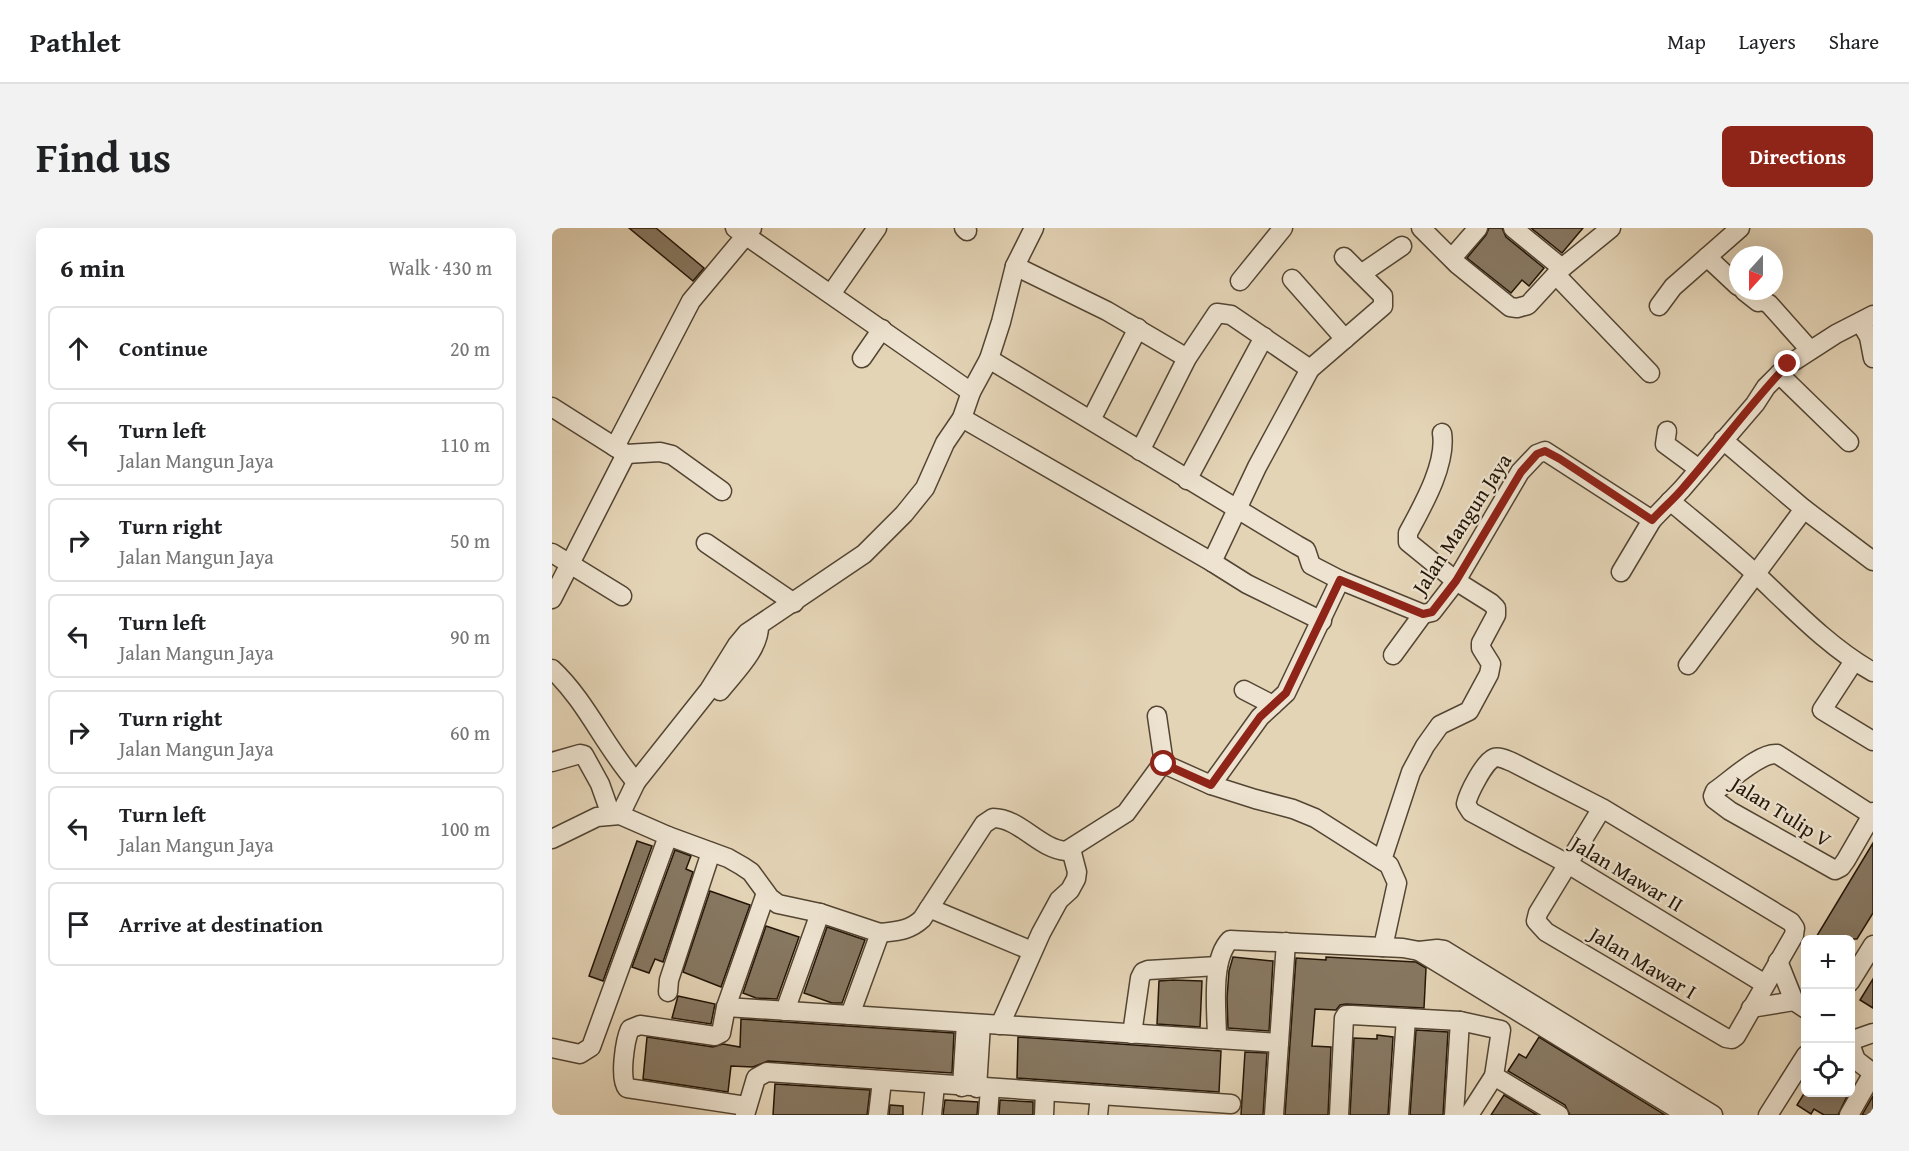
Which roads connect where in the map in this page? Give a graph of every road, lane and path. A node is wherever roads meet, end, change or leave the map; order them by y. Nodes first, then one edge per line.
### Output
1 (878, 228) edge
2 (1034, 228) edge
3 (1283, 228) edge
4 (1421, 228) edge
5 (1478, 228) edge
6 (1513, 228) edge
7 (1611, 228) edge
8 (1740, 228) edge
9 (744, 231) edge
10 (1402, 246) dead end
11 (1344, 257) dead end
12 (1707, 257) junction
13 (1452, 258) junction
14 (1015, 266) junction
15 (1559, 271) junction
16 (1361, 274) junction
17 (1729, 278) edge
18 (1292, 279) dead end
19 (1240, 281) dead end
20 (831, 294) junction
21 (1755, 300) edge
22 (1659, 306) dead end
23 (1138, 328) junction
24 (1869, 328) edge
25 (882, 329) junction
26 (1264, 338) junction
27 (1345, 339) junction
28 (1810, 350) junction
29 (862, 358) dead end
30 (1187, 358) junction
31 (1873, 358) edge
32 (989, 359) junction
33 (1310, 369) junction
34 (1650, 373) dead end
35 (1779, 374) junction
36 (971, 392) junction
37 (552, 407) edge
38 (962, 418) junction
39 (1091, 420) junction
40 (1667, 431) dead end
41 (1442, 433) dead end
42 (1723, 440) junction
43 (1849, 442) dead end
44 (621, 450) junction
45 (1140, 451) junction
46 (1699, 469) junction
47 (1187, 480) junction
48 (722, 491) dead end
49 (1670, 501) junction
50 (1804, 509) junction
51 (1237, 510) junction
52 (1652, 520) junction
53 (706, 543) dead end
54 (552, 553) edge
55 (1873, 561) edge
56 (1212, 562) junction
57 (570, 564) junction
58 (1621, 572) dead end
59 (1755, 573) junction
60 (1340, 580) junction
61 (1456, 581) junction
62 (622, 596) dead end
63 (552, 599) edge
64 (794, 603) junction
65 (1423, 614) junction
66 (1322, 621) junction
67 (1393, 655) dead end
68 (1854, 661) junction
69 (1688, 665) dead end
70 (552, 669) edge
71 (1873, 672) edge
72 (1244, 690) dead end
73 (1273, 705) junction
74 (1157, 716) dead end
75 (1873, 741) edge
76 (554, 760) edge
77 (1164, 764) junction
78 (640, 778) junction
79 (1211, 785) junction
80 (1602, 808) junction
81 (1872, 814) edge
82 (616, 815) junction
83 (668, 836) junction
84 (552, 839) edge
85 (1071, 849) junction
86 (711, 852) junction
87 (1382, 860) junction
88 (1568, 864) junction
89 (766, 893) junction
90 (929, 908) junction
91 (820, 913) junction
92 (880, 933) junction
93 (1286, 942) junction
94 (1873, 945) edge
95 (1383, 947) junction
96 (1032, 951) junction
97 (1419, 951) junction
98 (1778, 961) junction
99 (1218, 966) junction
100 (1855, 975) edge
101 (1765, 984) junction
102 (668, 992) dead end
103 (1800, 1005) edge
104 (726, 1007) junction
105 (1509, 1007) junction
106 (1751, 1008) junction
107 (785, 1011) junction
108 (850, 1015) junction
109 (1406, 1018) junction
110 (1460, 1021) junction
111 (973, 1023) junction
112 (1000, 1025) junction
113 (1501, 1030) junction
114 (1873, 1033) edge
115 (1132, 1034) junction
116 (1217, 1039) junction
117 (1855, 1040) edge
118 (1278, 1043) junction
119 (1851, 1043) edge
120 (552, 1048) edge
121 (1801, 1063) edge
122 (1873, 1073) edge
123 (1494, 1076) junction
124 (882, 1081) junction
125 (935, 1085) junction
126 (976, 1087) junction
127 (1046, 1092) junction
128 (1100, 1095) junction
129 (1231, 1104) dead end
130 (1153, 1107) edge
131 (1210, 1108) edge
132 (746, 1110) edge
133 (878, 1115) edge
134 (932, 1115) edge
135 (988, 1115) edge
136 (1044, 1115) edge
137 (1098, 1115) edge
138 (1274, 1115) edge
139 (1339, 1115) edge
140 (1399, 1115) edge
141 (1454, 1115) edge
142 (1468, 1115) edge
143 (1560, 1115) edge
144 (1687, 1115) edge
145 (1713, 1115) edge
146 (1768, 1115) edge
147 (1849, 1115) edge

1 - 20 street
2 - 14 street
3 - 19 street
4 - 13 street
5 - 13 street
6 - 15 street
7 - 15 street
8 - 12 street
9 - 20 street
9 - 44 street
10 - 16 street
11 - 16 street
12 - 17 street
12 - 22 street
13 - 15 street
14 - 23 street
14 - 32 street
15 - 34 street
16 - 27 street
18 - 27 street
20 - 25 street
21 - 28 street
23 - 30 street
23 - 39 street
24 - 28 street
24 - 31 street
25 - 29 street
25 - 36 street
26 - 30 street
26 - 33 street
26 - 47 street
27 - 33 street
28 - 35 street
30 - 45 street
32 - 36 street
32 - 39 street, Jalan Mangun Jaya
33 - 51 street
35 - 42 street
35 - 43 street
36 - 38 street
37 - 44 street
38 - 56 street
38 - 64 street
39 - 45 street, Jalan Mangun Jaya
40 - 46 street
41 - 61 street
42 - 46 street
42 - 50 street
44 - 48 street
44 - 57 street
45 - 47 street, Jalan Mangun Jaya
46 - 49 street
47 - 51 street, Jalan Mangun Jaya
49 - 52 street
49 - 59 street
50 - 55 street
50 - 59 street
51 - 56 street
51 - 60 street, Jalan Mangun Jaya
52 - 58 street
52 - 61 street, Jalan Mangun Jaya
53 - 64 street
54 - 57 street
56 - 66 street
57 - 62 street
57 - 63 street
59 - 68 street
59 - 69 street
60 - 65 street, Jalan Mangun Jaya
60 - 66 street
61 - 65 street, Jalan Mangun Jaya
61 - 87 street
64 - 78 street
65 - 67 street
66 - 73 street
68 - 71 street
68 - 75 street
70 - 78 street
72 - 73 street
73 - 79 street
74 - 77 street
76 - 82 street
77 - 79 street
77 - 85 street
78 - 82 street
79 - 87 street
80 - 88 street
80 - 88 street, Jalan Mawar II
80 - 98 street, Jalan Mawar I
81 - 81 street, Jalan Tulip V
82 - 83 street
82 - 84 street
83 - 86 street
83 - 120 street
85 - 90 street
85 - 96 street
86 - 89 street
86 - 102 street
87 - 95 street
88 - 101 street, Jalan Mawar II
88 - 106 street, Jalan Mawar I
89 - 91 street
89 - 104 street
90 - 92 street
90 - 96 street
91 - 92 street
91 - 107 street
92 - 108 street
93 - 95 street
93 - 99 street
93 - 118 street
94 - 100 street
95 - 97 street
96 - 112 street
97 - 105 street
97 - 145 street
98 - 101 street, Jalan Mawar I
98 - 103 street
99 - 115 street
99 - 116 street
101 - 106 street, Jalan Mawar I
103 - 106 street
104 - 107 street
104 - 132 street
105 - 113 street
105 - 144 street
107 - 108 street
108 - 111 street
109 - 110 street
109 - 139 street
109 - 140 street
110 - 113 street
110 - 141 street
111 - 112 street
111 - 126 street
112 - 115 street
113 - 123 street
114 - 117 street
115 - 116 street
116 - 118 street
118 - 138 street
119 - 122 street
121 - 146 street
122 - 147 street
123 - 142 street
123 - 143 street
124 - 125 street
124 - 132 street
124 - 133 street
125 - 126 street
125 - 134 street
126 - 127 street
126 - 135 street
127 - 128 street
127 - 136 street
128 - 130 street
128 - 137 street
129 - 131 street
130 - 131 street

